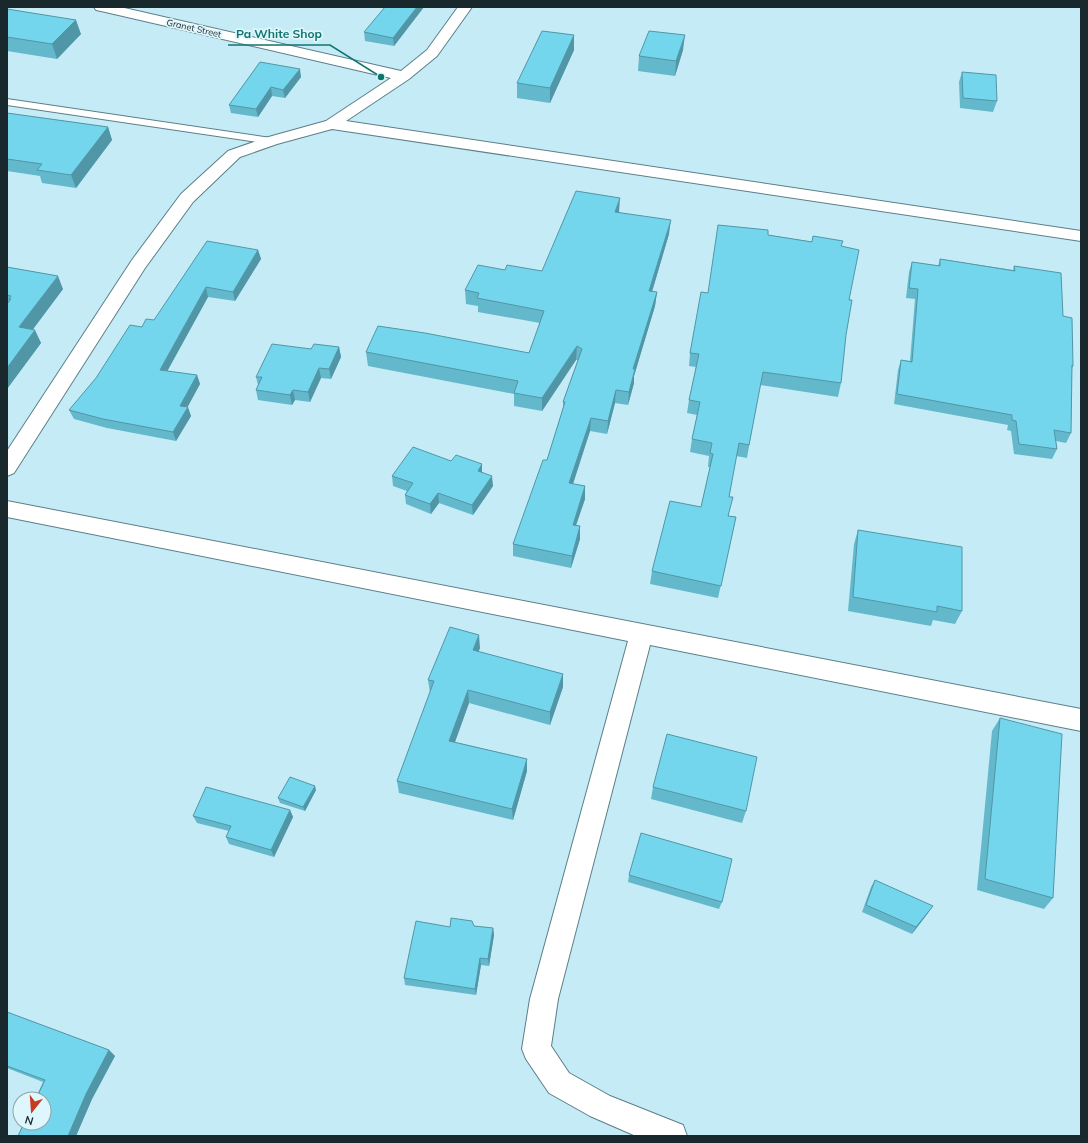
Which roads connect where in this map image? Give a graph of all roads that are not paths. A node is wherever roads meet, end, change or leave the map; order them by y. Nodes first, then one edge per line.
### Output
1 (101, 7) edge
2 (465, 7) edge
3 (404, 76) junction
4 (7, 102) edge
5 (332, 124) junction
6 (271, 141) junction
7 (1081, 236) edge
8 (7, 468) edge
9 (7, 509) edge
10 (642, 634) junction
11 (1081, 720) edge
12 (672, 1136) edge

1 - 3 street, Granet Street
2 - 3 street
3 - 5 street
4 - 6 lane
5 - 6 street
5 - 7 street
6 - 8 street
9 - 10 street
10 - 11 street
10 - 12 street

